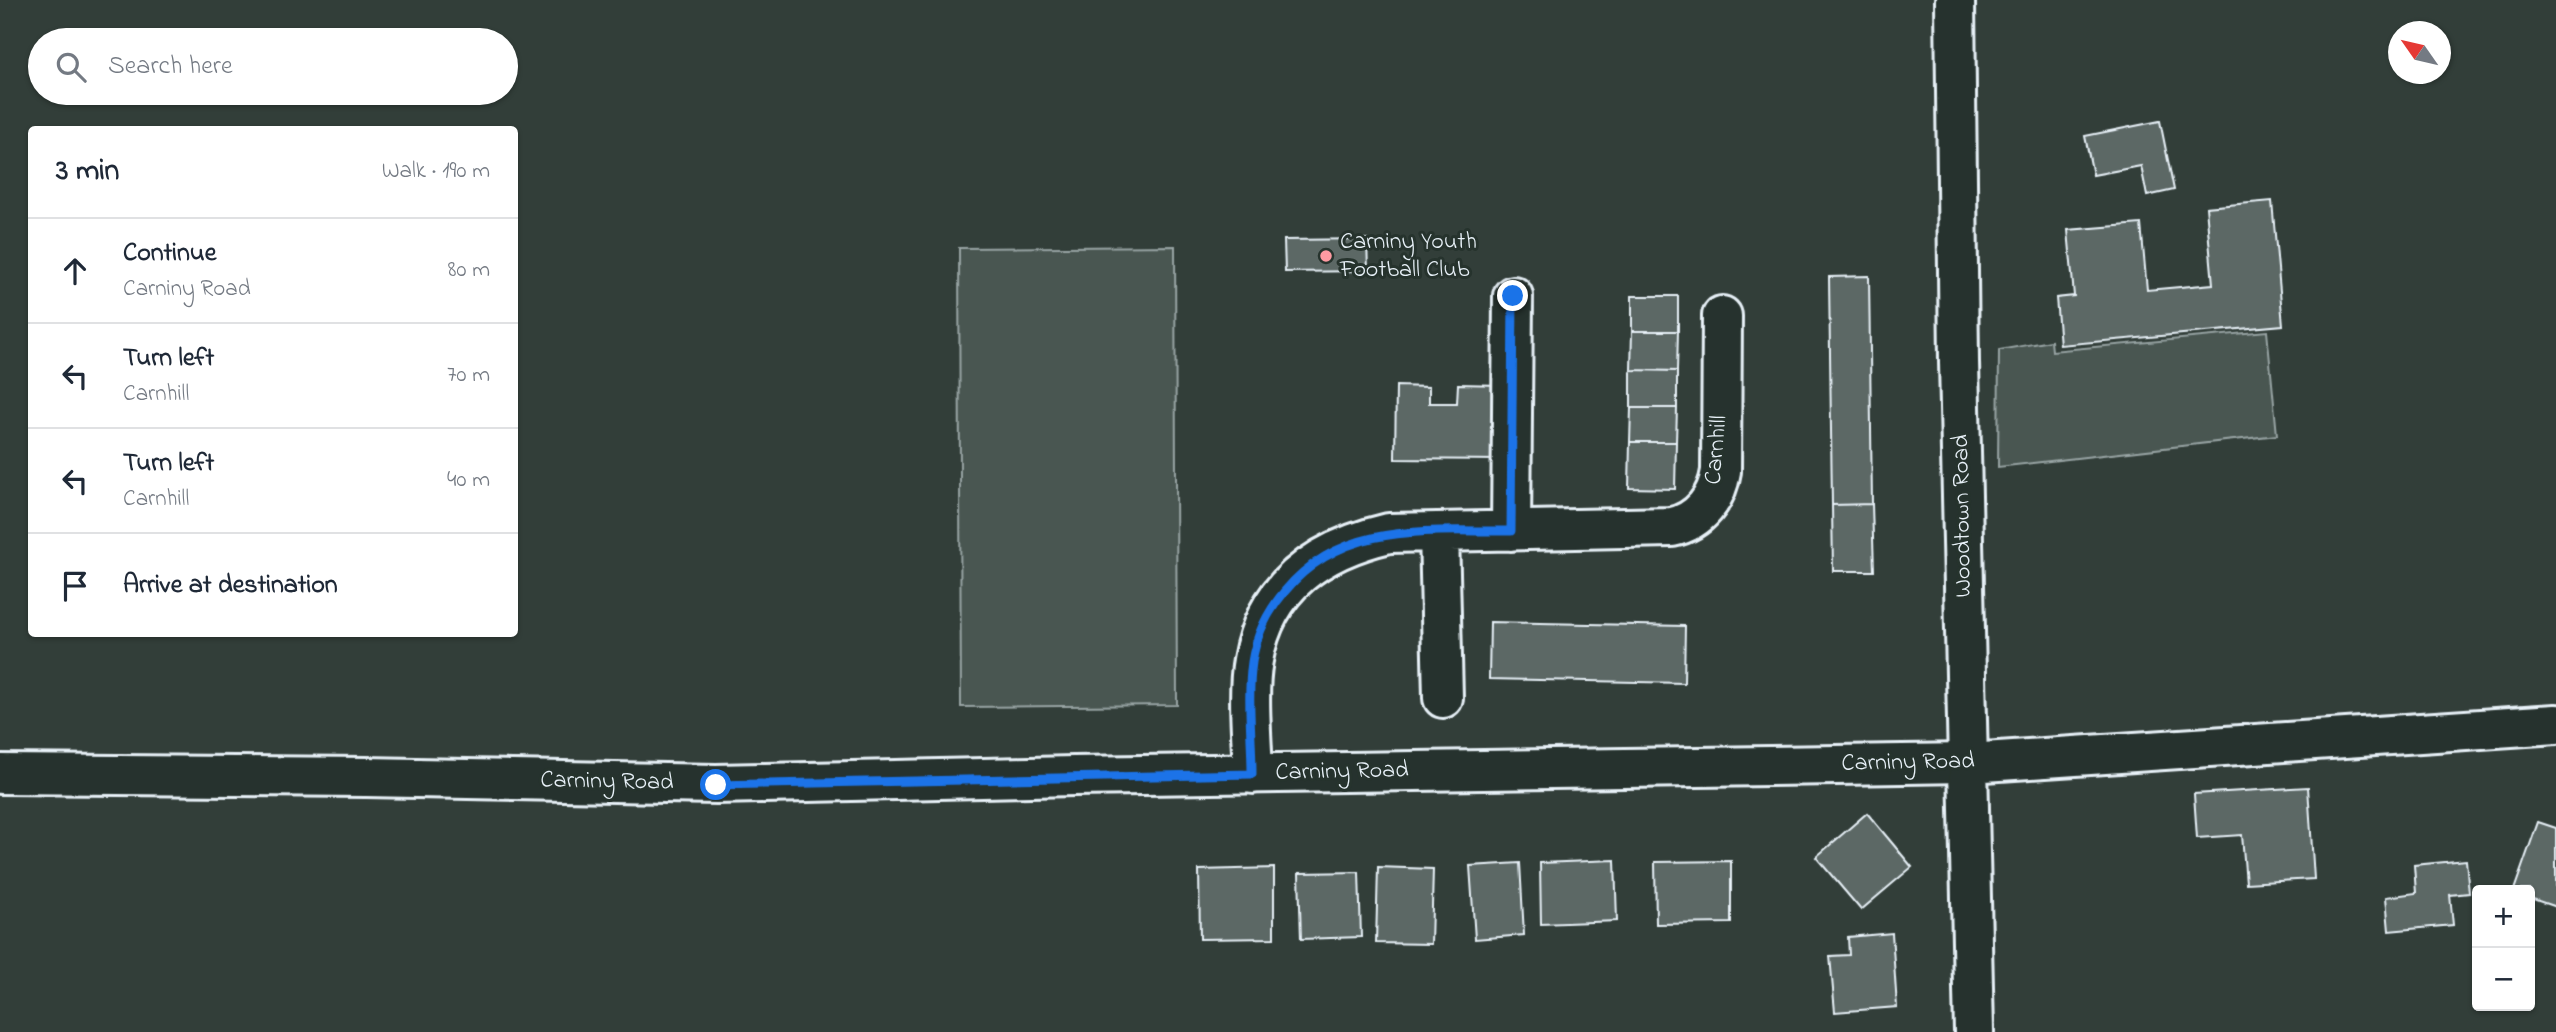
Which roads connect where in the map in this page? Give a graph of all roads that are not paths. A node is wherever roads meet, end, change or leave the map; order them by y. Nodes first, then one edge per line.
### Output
1 (1955, 0) edge
2 (1513, 296) dead end
3 (1723, 316) dead end
4 (1511, 531) junction
5 (1439, 532) junction
6 (1443, 698) dead end
7 (2556, 724) edge
8 (1969, 763) junction
9 (0, 774) edge
10 (1252, 774) junction
11 (1974, 1032) edge

1 - 8 street, Woodtown Road
2 - 4 street
3 - 4 street, Carnhill
4 - 5 street, Carnhill
5 - 6 street
5 - 10 street, Carnhill
7 - 8 street, Carniny Road
8 - 10 street, Carniny Road
8 - 11 street, Woodtown Road
9 - 10 street, Carniny Road

